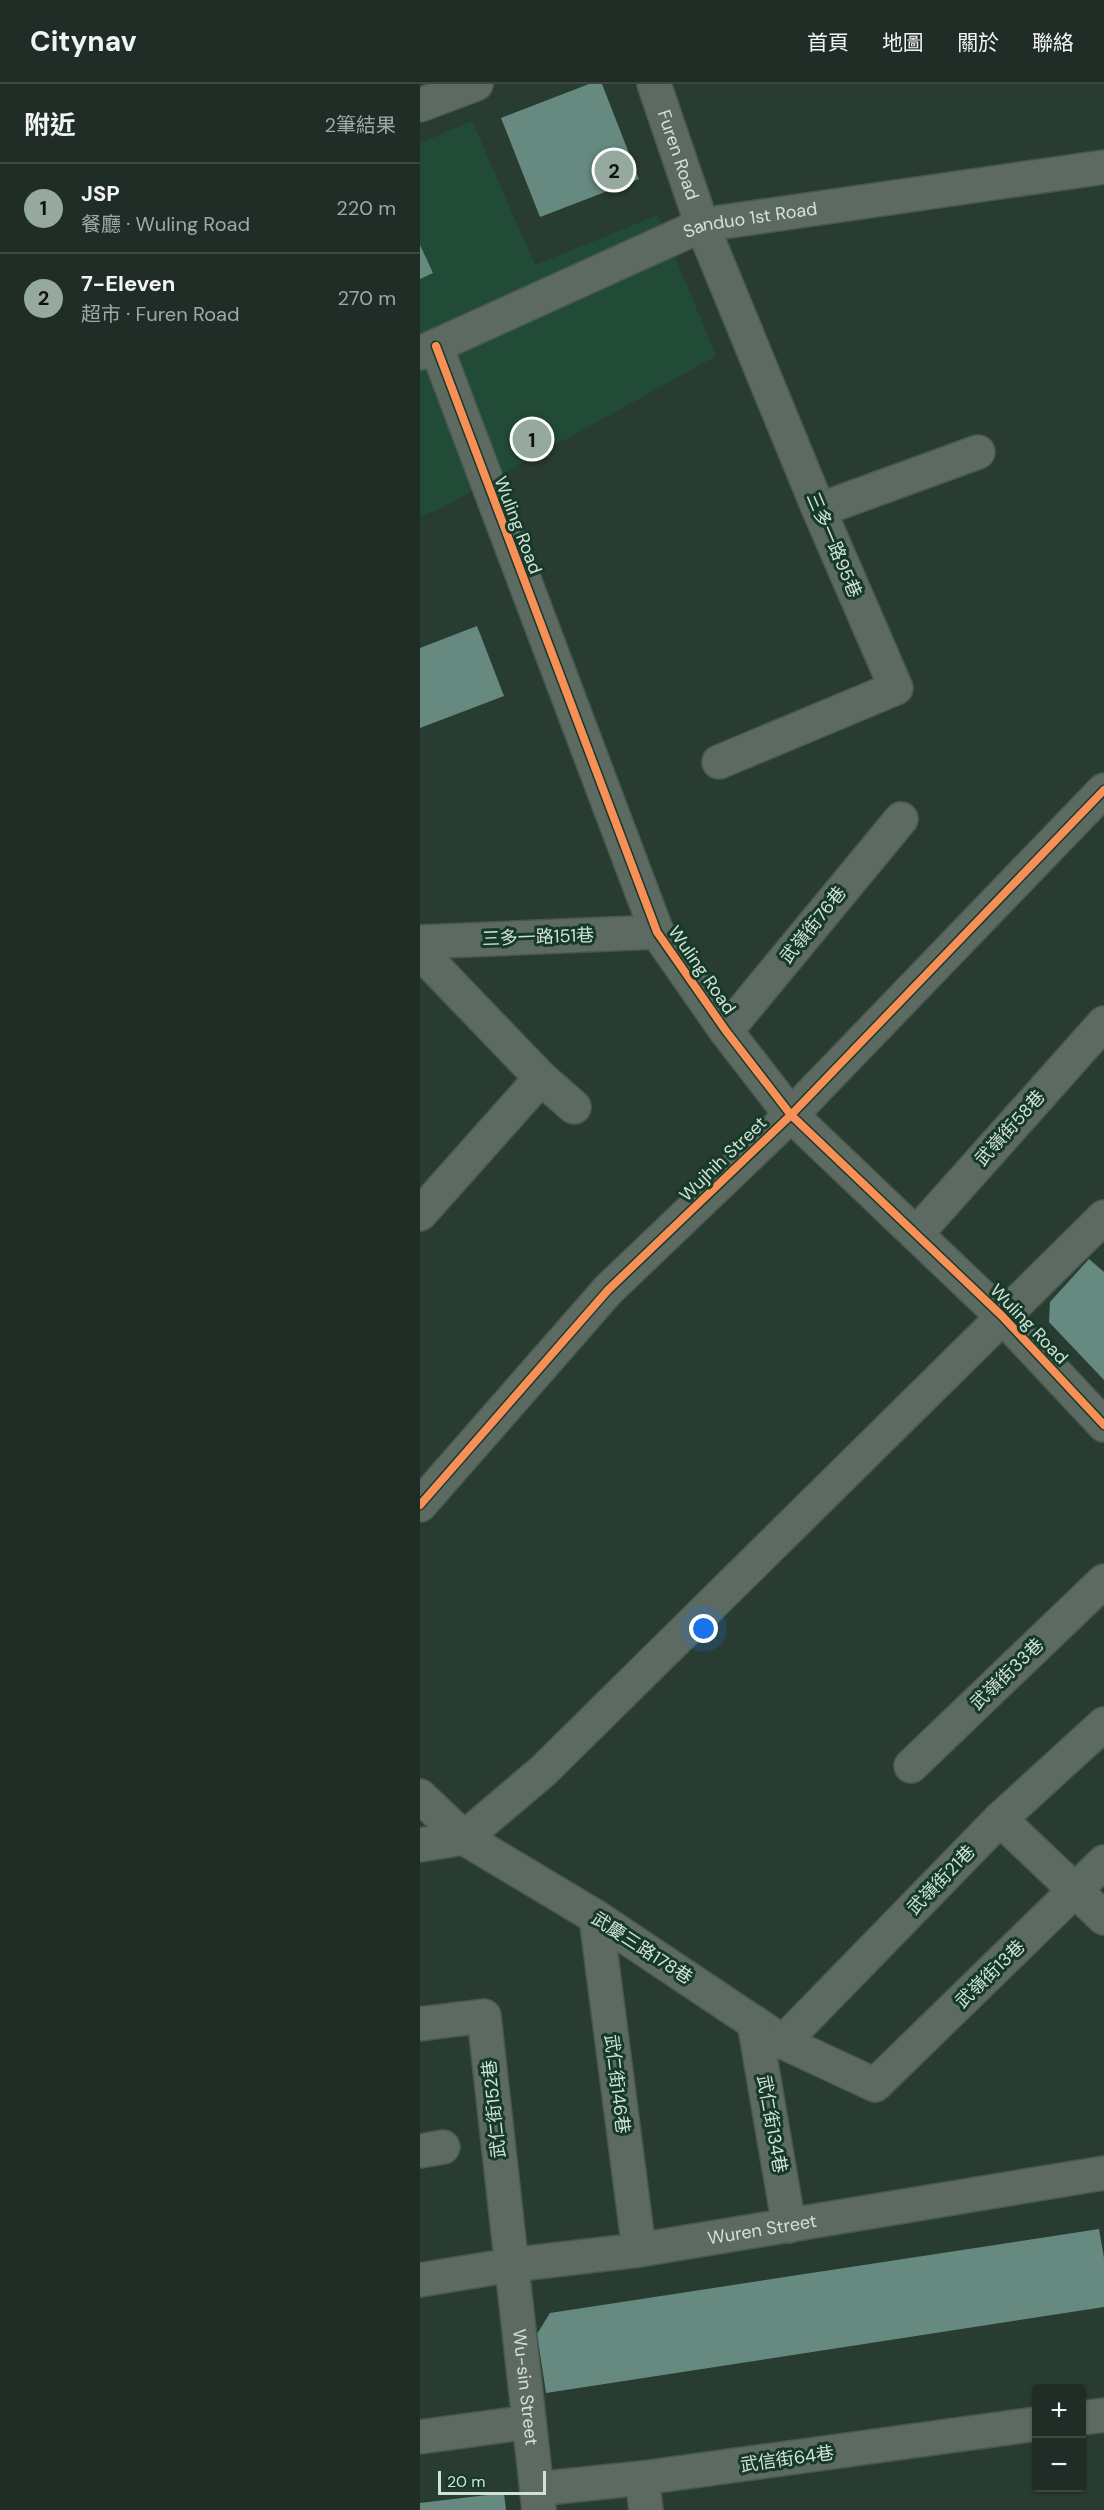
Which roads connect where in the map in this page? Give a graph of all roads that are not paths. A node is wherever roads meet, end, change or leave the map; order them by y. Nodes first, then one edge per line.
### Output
1 (476, 84) edge
2 (654, 84) edge
3 (420, 105) edge
4 (1104, 167) edge
5 (702, 225) junction
6 (428, 350) edge
7 (978, 452) dead end
8 (819, 510) junction
9 (719, 762) dead end
10 (1104, 790) edge
11 (901, 819) dead end
12 (657, 932) junction
13 (420, 942) edge
14 (420, 952) edge
15 (1104, 1023) edge
16 (726, 1032) junction
17 (541, 1078) junction
18 (574, 1107) dead end
19 (792, 1114) junction
20 (420, 1214) edge
21 (1104, 1217) edge
22 (917, 1233) junction
23 (1002, 1316) junction
24 (1104, 1425) edge
25 (420, 1505) edge
26 (1104, 1581) edge
27 (1104, 1724) edge
28 (911, 1766) dead end
29 (420, 1796) edge
30 (1000, 1819) junction
31 (464, 1838) junction
32 (420, 1845) edge
33 (1104, 1862) edge
34 (1075, 1891) junction
35 (596, 1917) junction
36 (1104, 1918) edge
37 (754, 2022) junction
38 (420, 2024) edge
39 (783, 2042) junction
40 (875, 2085) joint
41 (1104, 2173) edge
42 (789, 2226) junction
43 (639, 2250) junction
44 (511, 2265) junction
45 (420, 2280) edge
46 (1104, 2415) edge
47 (1086, 2417) edge
48 (529, 2422) junction
49 (1032, 2425) edge
50 (420, 2437) edge
51 (644, 2494) edge
52 (538, 2499) edge

1 - 3 street
2 - 5 street, Furen Road
4 - 5 street, Sanduo 1st Road
5 - 6 street, Sanduo 1st Road
5 - 8 street, 三多一路95巷
6 - 12 street, Wuling Road
7 - 8 street
8 - 9 street, 三多一路95巷
10 - 19 street, Wujhih Street
11 - 16 street, 武嶺街76巷
12 - 13 street, 三多一路151巷
12 - 16 street, Wuling Road
14 - 17 street
15 - 22 street, 武嶺街58巷
16 - 19 street, Wuling Road
17 - 18 street
17 - 20 street
19 - 22 street, Wuling Road
19 - 25 street, Wujhih Street
21 - 23 street
22 - 23 street, Wuling Road
23 - 24 street, Wuling Road
23 - 31 street
26 - 28 street, 武嶺街33巷
27 - 30 street, 武嶺街21巷
29 - 31 street, 武慶三路178巷
30 - 34 street
30 - 39 street, 武嶺街21巷
31 - 32 street
31 - 35 street, 武慶三路178巷
33 - 34 street, 武嶺街13巷
34 - 36 street
34 - 40 street, 武嶺街13巷
35 - 37 street, 武慶三路178巷
35 - 43 street, 武仁街146巷
37 - 39 street, 武慶三路178巷
37 - 42 street, 武仁街134巷
38 - 44 street, 武仁街152巷
39 - 40 street, 武慶三路178巷
41 - 42 street, Wuren Street
42 - 43 street, Wuren Street
43 - 44 street, Wuren Street
44 - 45 street, Wuren Street
44 - 48 street, Wu-sin Street
46 - 47 street
48 - 50 street
48 - 52 street, Wu-sin Street
49 - 51 street, 武信街64巷
51 - 52 street, 武信街64巷

